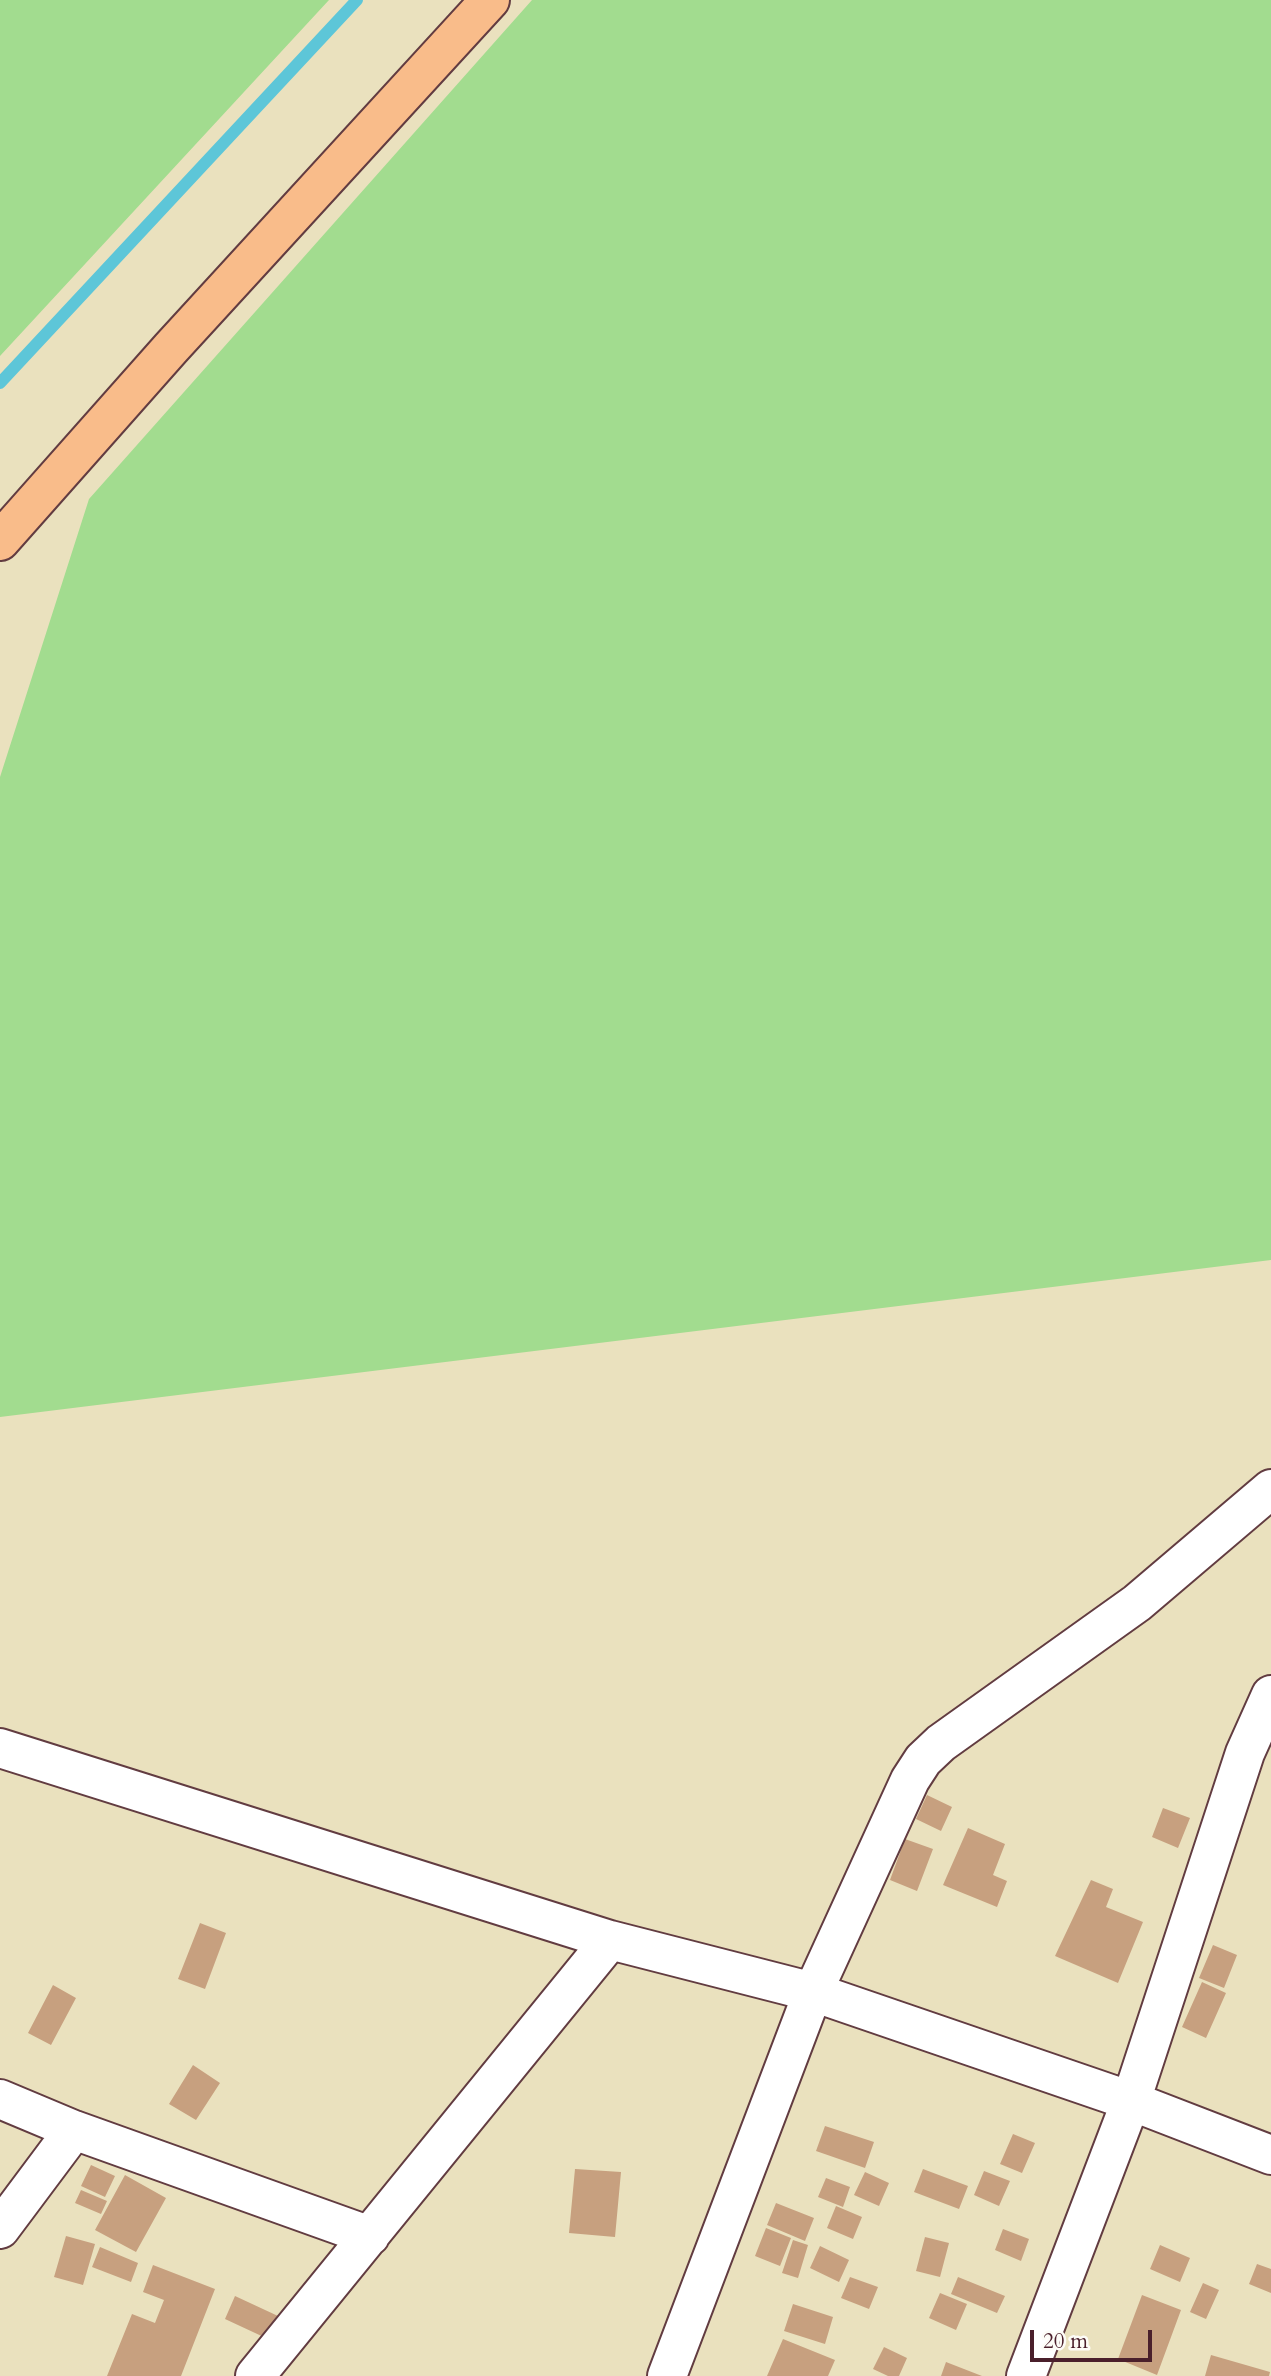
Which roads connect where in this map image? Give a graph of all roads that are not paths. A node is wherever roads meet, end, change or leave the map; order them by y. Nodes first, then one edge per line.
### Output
1 (490, 0) edge
2 (0, 541) edge
3 (1271, 1489) edge
4 (1271, 1695) edge
5 (0, 1748) edge
6 (610, 1940) junction
7 (813, 1992) junction
8 (0, 2099) edge
9 (1131, 2101) junction
10 (74, 2130) junction
11 (1271, 2155) edge
12 (0, 2230) edge
13 (370, 2236) junction
14 (255, 2376) edge
15 (667, 2376) edge
16 (1026, 2376) edge

1 - 2 main road
3 - 7 street
4 - 9 street
5 - 6 street
6 - 7 street
6 - 13 street
7 - 9 street
7 - 15 street
8 - 10 street
9 - 11 street
9 - 16 street
10 - 12 street
10 - 13 street
13 - 14 street

